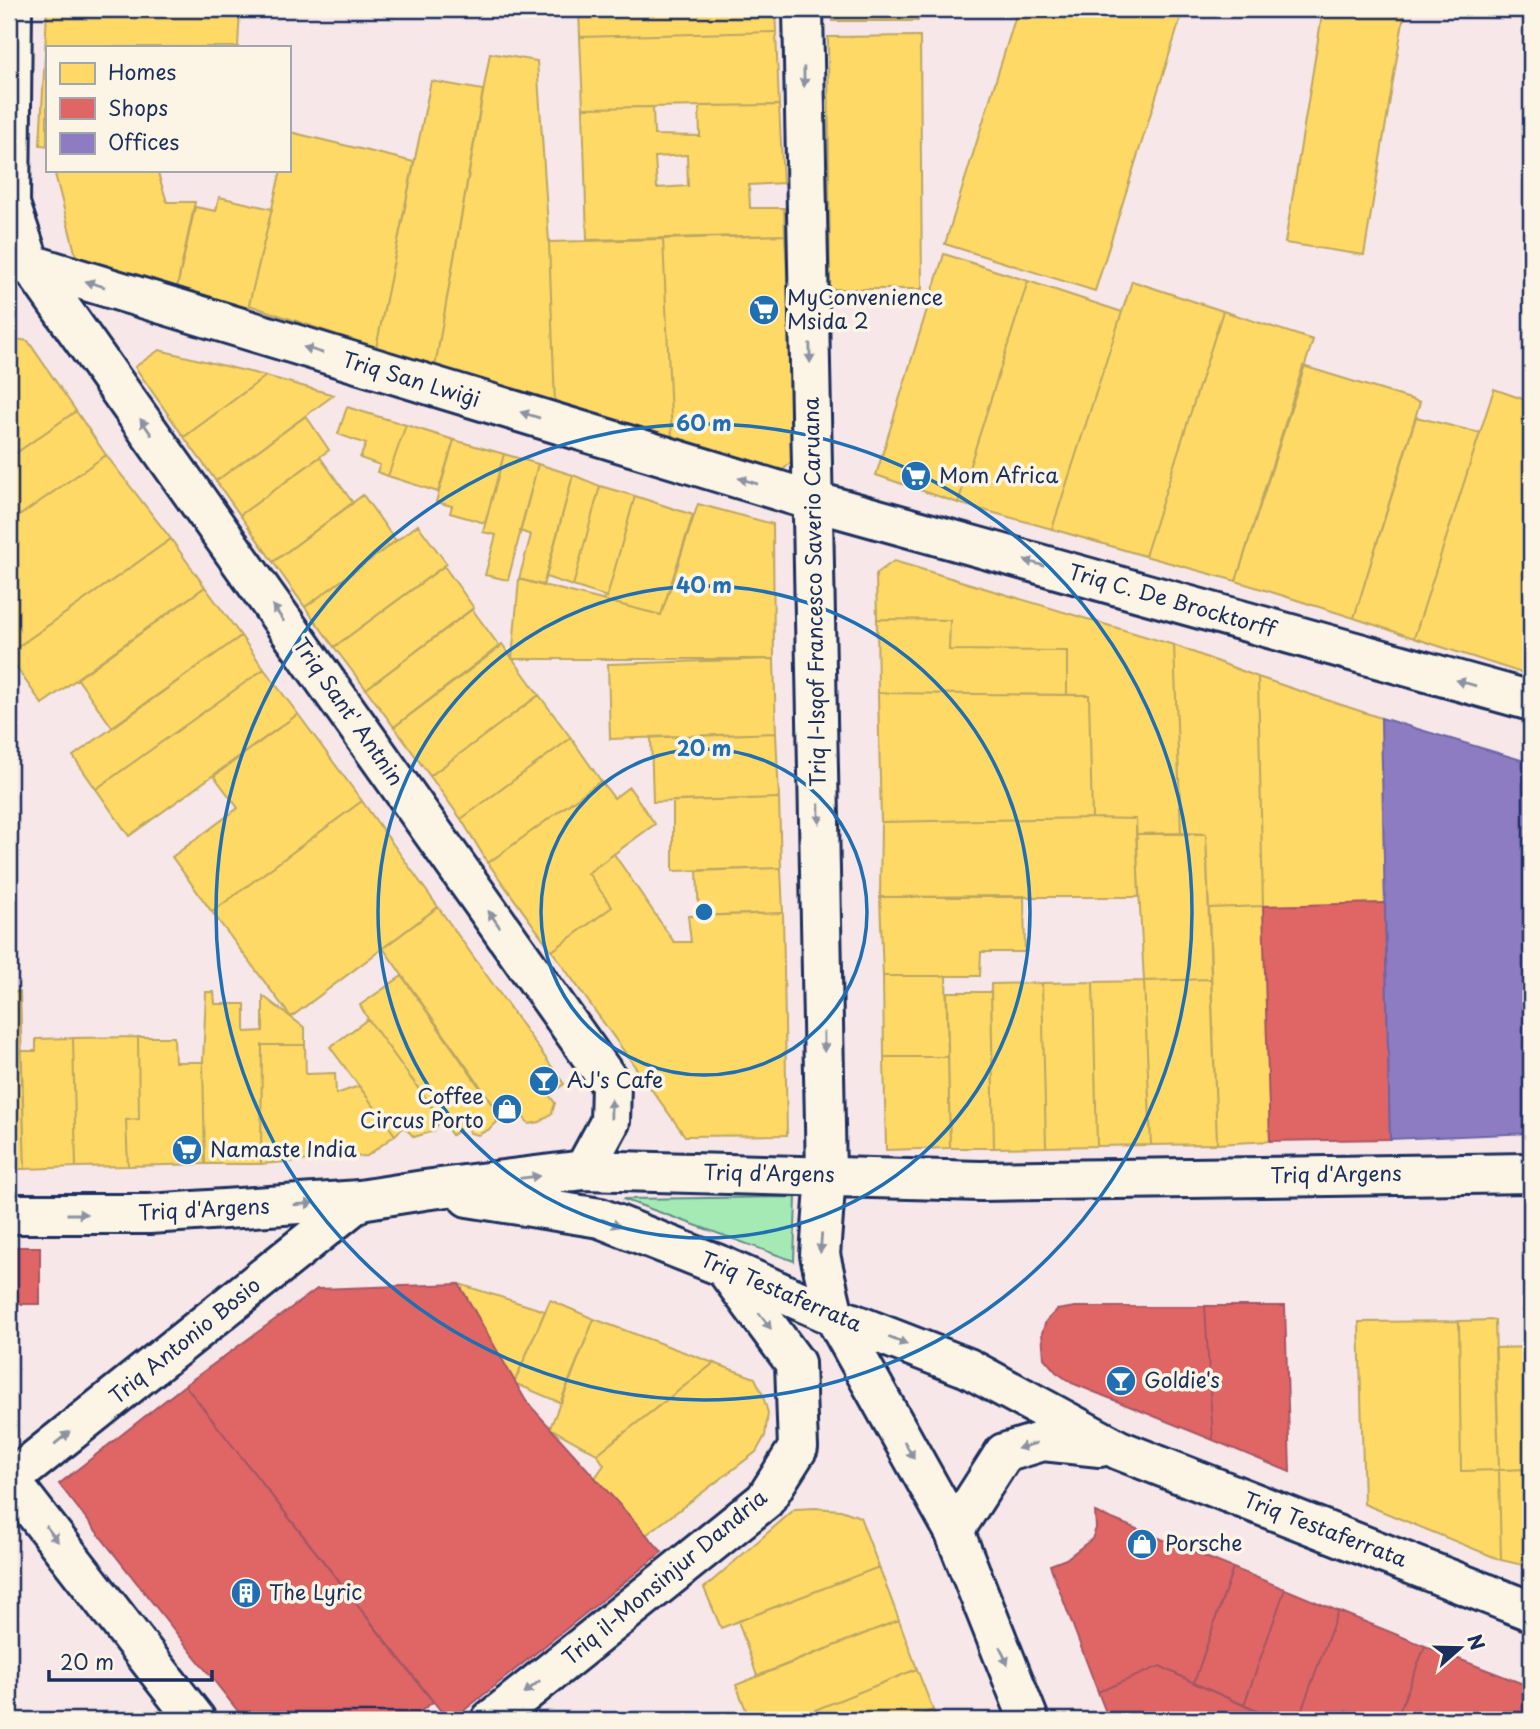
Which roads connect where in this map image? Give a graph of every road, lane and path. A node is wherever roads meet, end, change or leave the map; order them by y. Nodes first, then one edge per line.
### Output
1 (12, 9) edge
2 (803, 9) edge
3 (19, 264) edge
4 (813, 501) junction
5 (1531, 701) edge
6 (584, 1170) junction
7 (1531, 1172) edge
8 (826, 1175) junction
9 (424, 1190) junction
10 (360, 1200) junction
11 (9, 1214) edge
12 (724, 1267) junction
13 (834, 1316) junction
14 (1119, 1450) junction
15 (9, 1480) edge
16 (954, 1531) junction
17 (1531, 1611) edge
18 (196, 1720) edge
19 (491, 1720) edge
20 (1029, 1720) edge

1 - 3 street, Triq Sant' Antnin
2 -> 4 street, Triq l-Isqof Francesco Saverio Caruana
4 -> 3 street, Triq San Lwiġi
6 -> 3 street, Triq Sant' Antnin
5 -> 4 street, Triq C. De Brocktorff
4 -> 8 street, Triq l-Isqof Francesco Saverio Caruana
6 - 8 street, Triq d'Argens
9 -> 6 street, Triq d'Argens
7 - 8 street, Triq d'Argens
8 -> 13 street, Triq l-Isqof Francesco Saverio Caruana
9 - 10 street, Triq d'Argens
9 -> 12 street, Triq Testaferrata
11 -> 10 street, Triq d'Argens
15 -> 10 street, Triq Antonio Bosio
12 - 13 street, Triq Testaferrata
12 -> 19 street, Triq il-Monsinjur Dandria
13 -> 14 street, Triq Testaferrata
13 -> 16 street, Triq l-Isqof Francesco Saverio Caruana
14 -> 16 street, Triq Testaferrata
14 - 17 street, Triq Testaferrata
15 -> 18 street
16 -> 20 street, Triq l-Isqof Francesco Saverio Caruana

